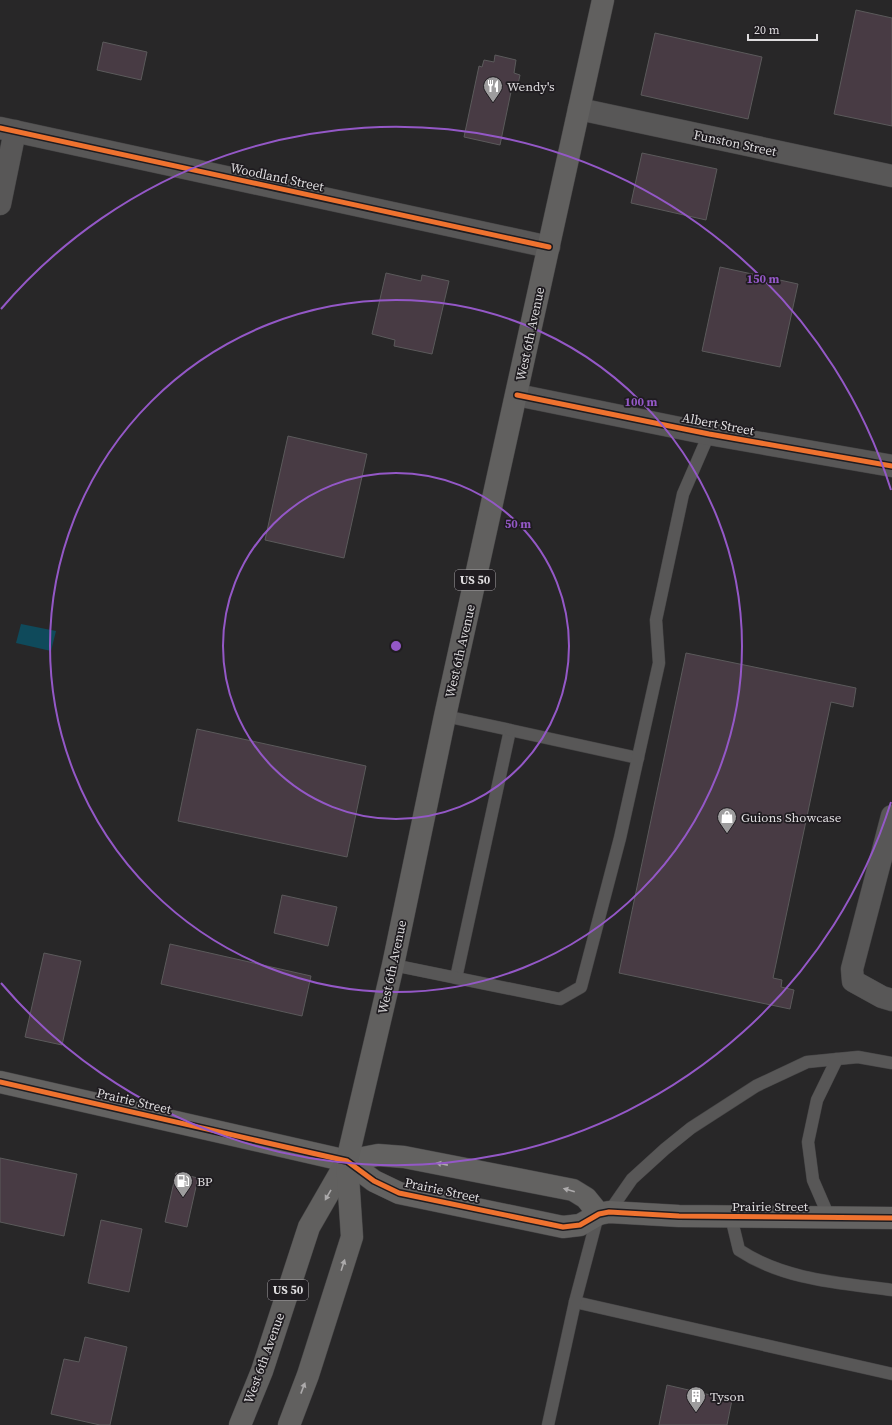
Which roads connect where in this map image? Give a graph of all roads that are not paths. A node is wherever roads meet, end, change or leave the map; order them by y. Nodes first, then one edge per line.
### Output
1 (603, 0) edge
2 (579, 109) junction
3 (8, 130) edge
4 (892, 176) edge
5 (0, 204) edge
6 (549, 247) junction
7 (517, 395) junction
8 (709, 434) junction
9 (892, 466) edge
10 (445, 716) junction
11 (510, 730) junction
12 (638, 758) junction
13 (892, 816) edge
14 (393, 964) junction
15 (456, 978) junction
16 (892, 1000) edge
17 (837, 1059) junction
18 (892, 1063) edge
19 (0, 1082) edge
20 (347, 1161) junction
21 (604, 1213) junction
22 (731, 1217) junction
23 (829, 1217) junction
24 (892, 1218) edge
25 (892, 1290) edge
26 (575, 1302) junction
27 (892, 1374) edge
28 (240, 1425) edge
29 (289, 1425) edge
30 (548, 1425) edge

1 - 2 main road, West 6th Avenue / US 50
2 - 4 street, Funston Street
2 - 6 main road, West 6th Avenue / US 50
3 - 5 street
3 - 6 street, Woodland Street
6 - 7 main road, West 6th Avenue / US 50
7 - 8 street, Albert Street
7 - 10 main road, West 6th Avenue / US 50
8 - 9 street, Albert Street
8 - 12 lane
10 - 11 lane
10 - 14 main road, West 6th Avenue / US 50
11 - 12 lane
11 - 15 lane
12 - 15 lane
13 - 16 street
14 - 15 lane
14 - 20 main road, West 6th Avenue / US 50
17 - 18 lane
17 - 21 lane
17 - 23 lane
19 - 20 main road, Prairie Street
21 -> 20 main road, Prairie Street
20 - 21 main road, Prairie Street
20 -> 28 main road, West 6th Avenue / US 50
29 -> 20 main road, West 6th Avenue / US 50
21 - 22 main road, Prairie Street
21 - 26 lane
22 - 23 main road, Prairie Street
22 - 25 lane
23 - 24 main road, Prairie Street
26 - 27 lane
26 - 30 lane

